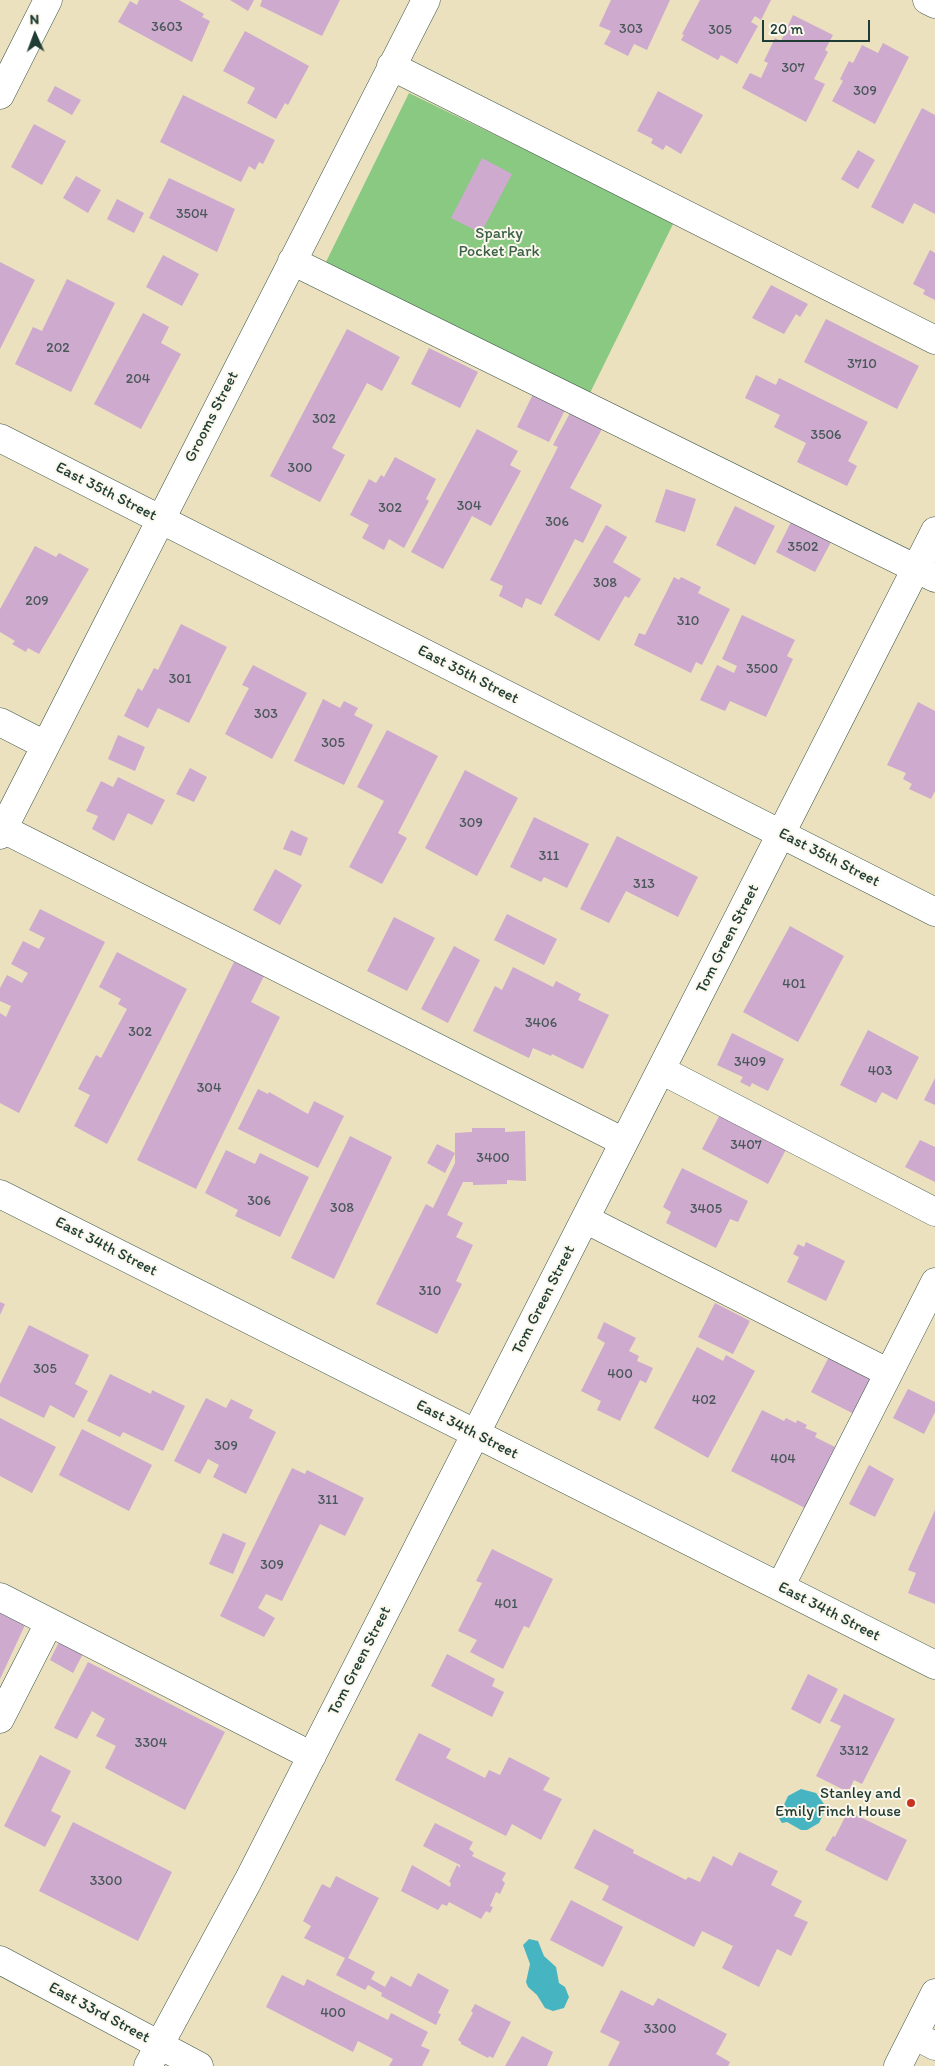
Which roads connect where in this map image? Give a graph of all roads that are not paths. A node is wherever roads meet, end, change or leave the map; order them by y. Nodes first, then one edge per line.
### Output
1 (48, 0) edge
2 (426, 0) edge
3 (926, 0) edge
4 (935, 4) edge
5 (392, 66) junction
6 (0, 95) edge
7 (292, 261) junction
8 (935, 340) edge
9 (0, 438) edge
10 (161, 520) junction
11 (935, 531) edge
12 (926, 573) edge
13 (0, 722) edge
14 (46, 745) junction
15 (2, 832) edge
16 (782, 834) junction
17 (935, 912) edge
18 (661, 1070) junction
19 (624, 1142) junction
20 (0, 1194) edge
21 (935, 1212) edge
22 (585, 1220) junction
23 (935, 1282) edge
24 (889, 1373) junction
25 (476, 1434) junction
26 (780, 1587) junction
27 (0, 1598) edge
28 (49, 1623) junction
29 (935, 1665) edge
30 (0, 1719) edge
31 (312, 1756) junction
32 (0, 1960) edge
33 (935, 1993) edge
34 (924, 2040) edge
35 (153, 2056) edge
36 (199, 2066) edge
37 (898, 2066) edge

1 - 6 street
2 - 5 street, Grooms Street
3 - 4 street
5 - 7 street, Grooms Street
5 - 8 street
7 - 10 street, Grooms Street
7 - 12 street
9 - 10 street, East 35th Street
10 - 14 street, Grooms Street
10 - 16 street, East 35th Street
11 - 12 street, Tom Green Street
12 - 16 street, Tom Green Street
13 - 14 street
14 - 15 street, Grooms Street
15 - 19 street
16 - 17 street, East 35th Street
16 - 18 street, Tom Green Street
18 - 19 street, Tom Green Street
18 - 21 street
19 - 22 street, Tom Green Street
20 - 25 street, East 34th Street
22 - 24 street
22 - 25 street, Tom Green Street
23 - 24 street
24 - 26 street
25 - 26 street, East 34th Street
25 - 31 street, Tom Green Street
26 - 29 street, East 34th Street
27 - 28 street
28 - 30 street
28 - 31 street
31 - 35 street, Tom Green Street
32 - 35 street, East 33rd Street
33 - 34 street
34 - 37 street
35 - 36 street, East 33rd Street

